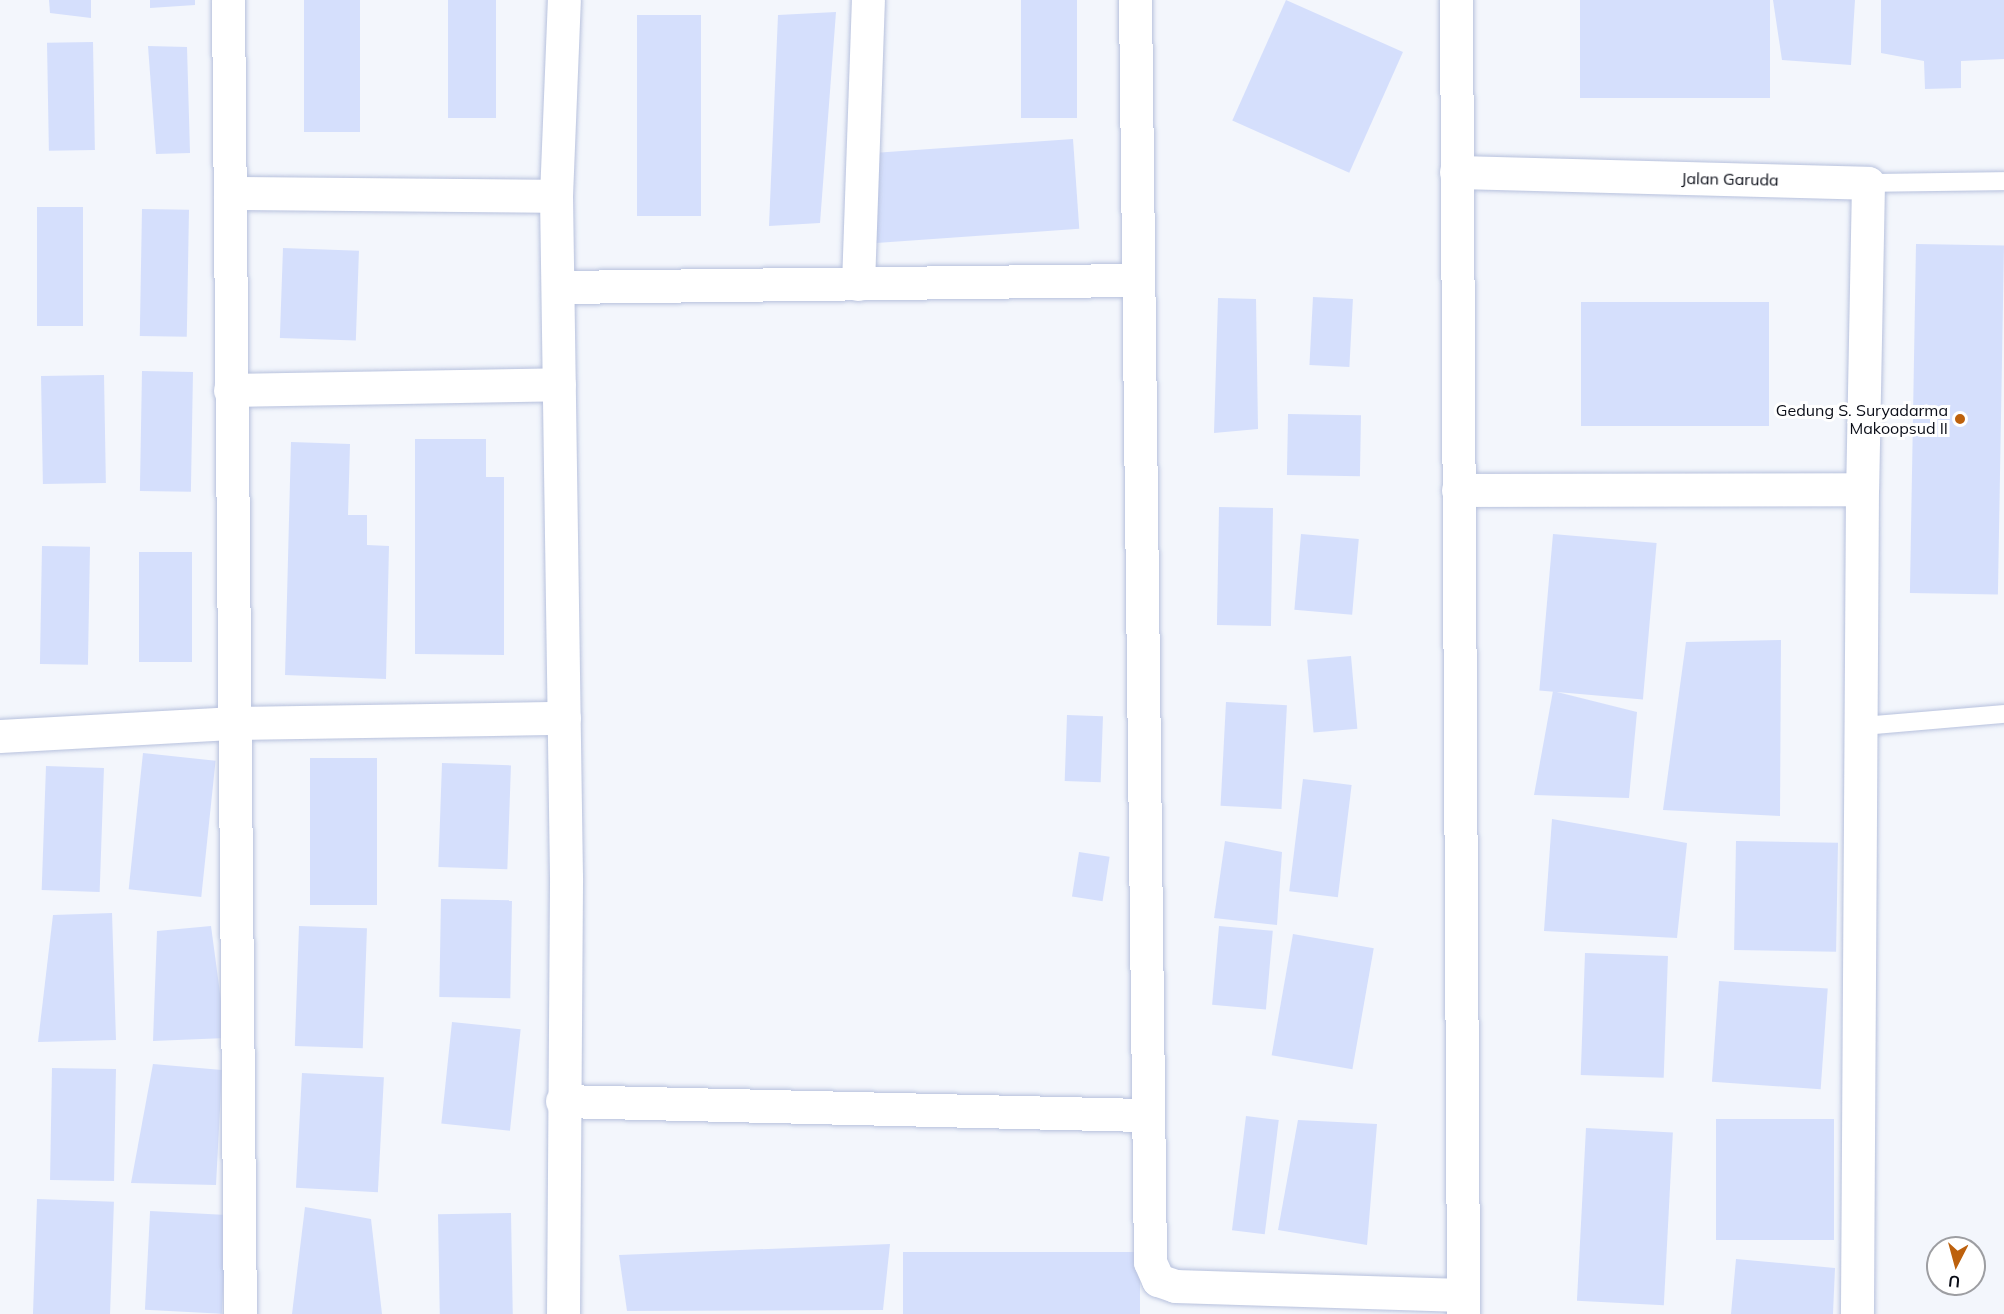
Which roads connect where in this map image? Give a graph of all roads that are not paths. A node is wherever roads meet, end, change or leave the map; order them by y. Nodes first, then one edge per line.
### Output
1 (228, 0) edge
2 (564, 0) edge
3 (868, 0) edge
4 (1135, 0) edge
5 (1456, 0) edge
6 (1456, 172) junction
7 (2004, 181) edge
8 (1868, 183) junction
9 (230, 193) junction
10 (556, 196) junction
11 (1136, 280) junction
12 (858, 284) junction
13 (560, 287) junction
14 (559, 384) junction
15 (230, 390) junction
16 (1862, 489) junction
17 (1458, 490) junction
18 (2004, 714) edge
19 (564, 718) junction
20 (236, 723) junction
21 (1863, 726) junction
22 (0, 736) edge
23 (562, 1101) junction
24 (1145, 1115) junction
25 (1463, 1304) edge
26 (240, 1314) edge
27 (563, 1314) edge
28 (1857, 1314) edge

1 - 9 street
2 - 10 street
3 - 12 street
4 - 11 street
5 - 6 street
6 - 8 street, Jalan Garuda
6 - 17 street
7 - 8 lane, Jalan Garuda
8 - 16 street
9 - 10 street
9 - 15 street
10 - 13 street
11 - 12 street
11 - 24 street
12 - 13 street
13 - 14 street
14 - 15 street
14 - 19 street
15 - 20 street
16 - 17 street
16 - 21 street
17 - 25 street
18 - 21 lane
19 - 20 street
19 - 23 street
20 - 22 street
20 - 26 street
21 - 28 street
23 - 24 street
23 - 27 street
24 - 25 street

